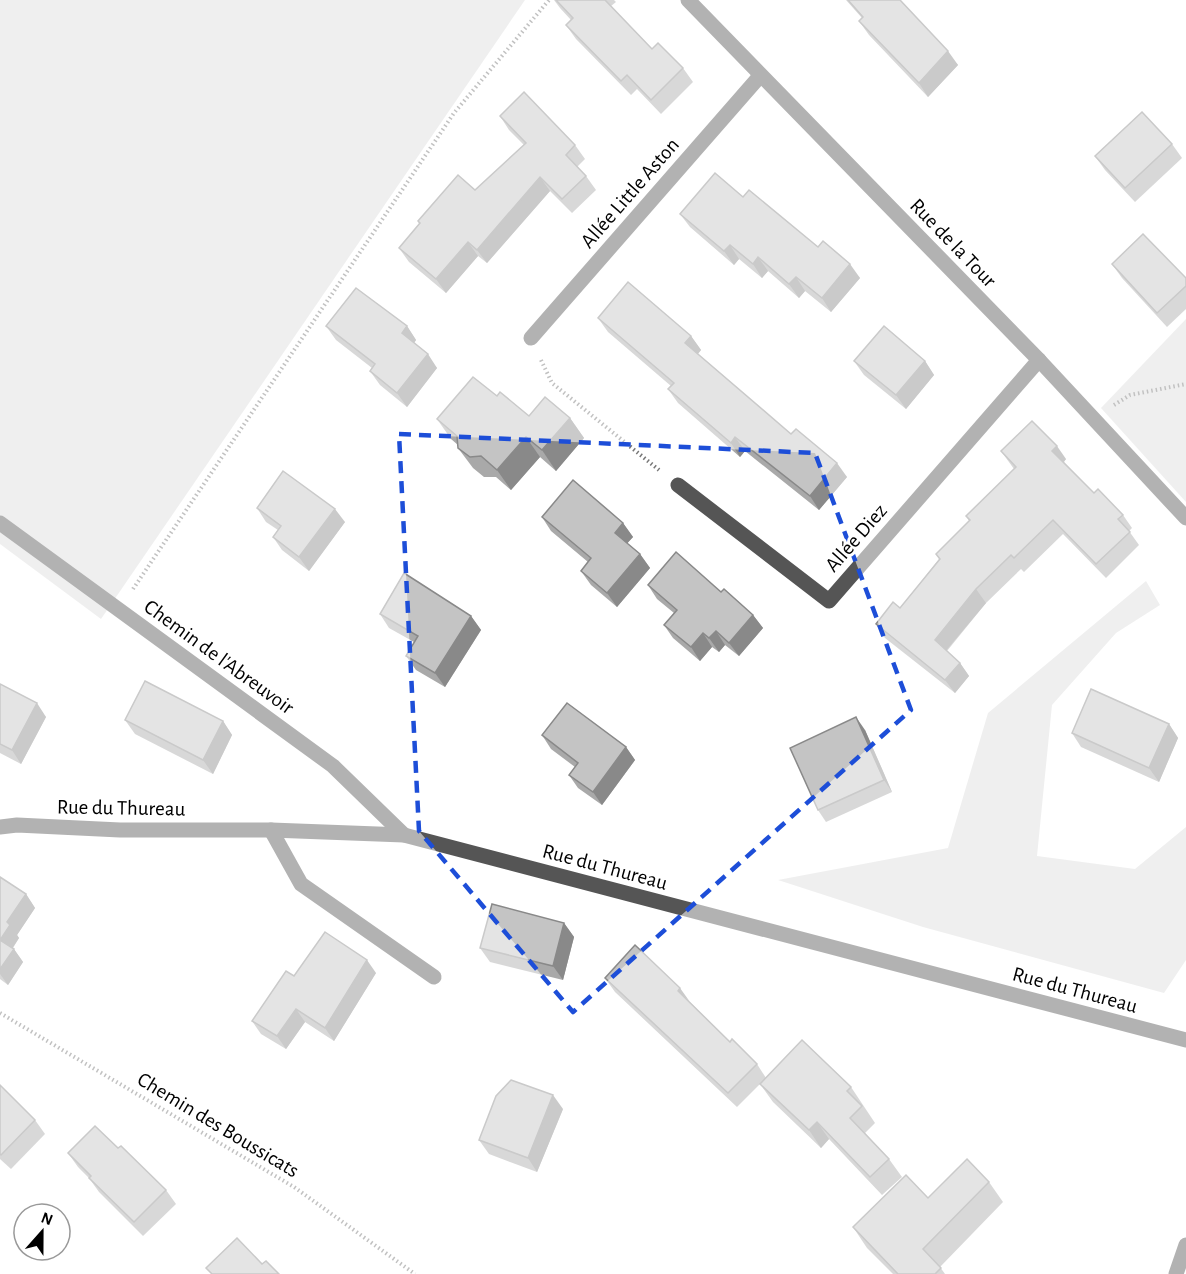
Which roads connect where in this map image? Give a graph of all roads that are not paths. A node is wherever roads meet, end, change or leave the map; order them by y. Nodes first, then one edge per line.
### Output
1 (688, 0) edge
2 (760, 76) junction
3 (531, 338) road end
4 (1039, 360) junction
5 (678, 485) road end
6 (1186, 518) edge
7 (0, 523) edge
8 (0, 827) edge
9 (271, 830) junction
10 (404, 835) junction
11 (434, 977) dead end
12 (1186, 1040) edge
13 (1186, 1245) edge
14 (1176, 1274) edge

1 - 2 street, Rue de la Tour
2 - 3 street, Allée Little Aston
2 - 4 street, Rue de la Tour
4 - 5 street, Allée Diez
4 - 6 street, Rue de la Tour
7 - 10 street, Chemin de l'Abreuvoir
8 - 9 street, Rue du Thureau
9 - 10 street, Rue du Thureau
9 - 11 street
10 - 12 street, Rue du Thureau
13 - 14 street

